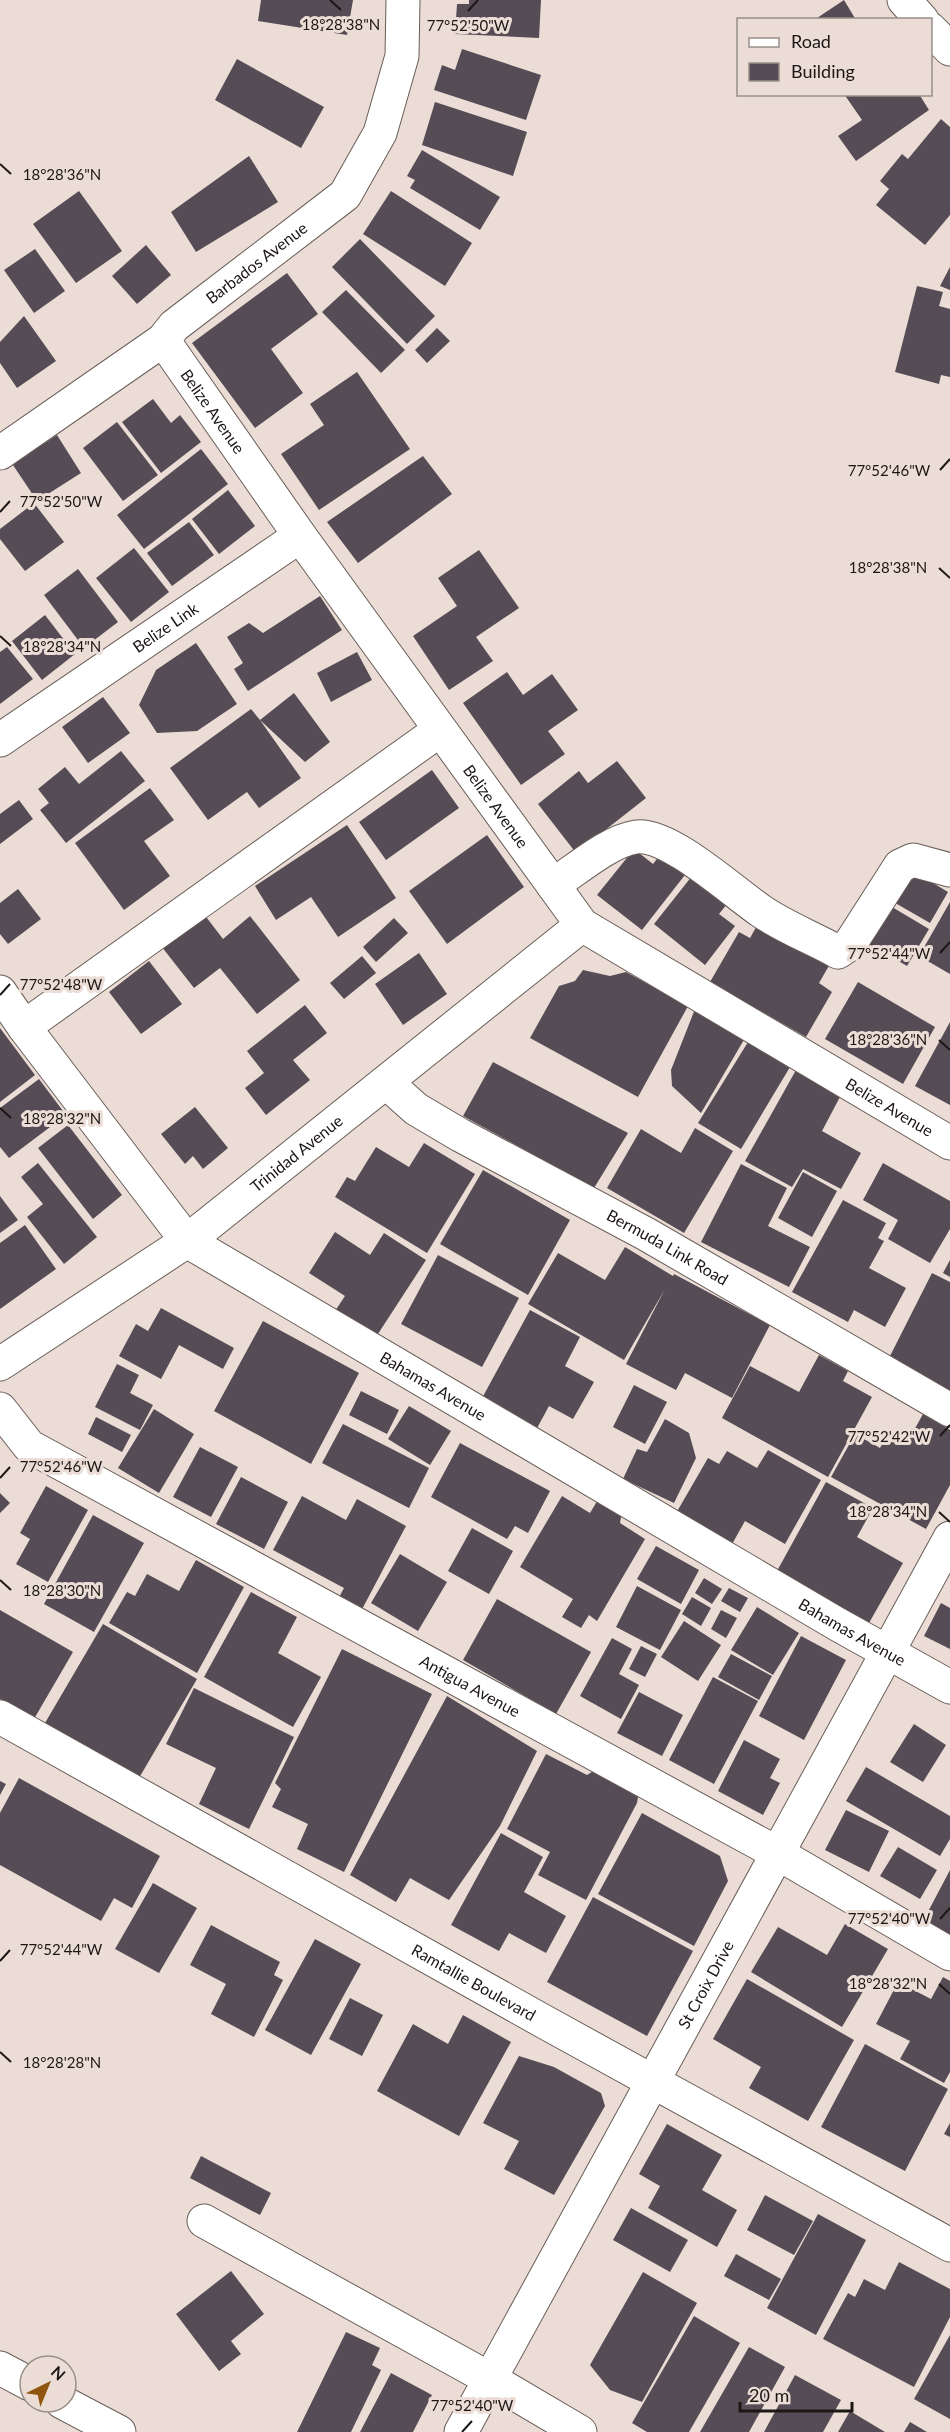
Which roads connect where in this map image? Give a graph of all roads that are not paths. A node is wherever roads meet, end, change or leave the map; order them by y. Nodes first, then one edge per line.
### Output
1 (403, 0) edge
2 (904, 0) edge
3 (920, 18) edge
4 (932, 31) edge
5 (950, 50) edge
6 (163, 340) junction
7 (0, 453) edge
8 (300, 536) junction
9 (440, 730) junction
10 (0, 740) edge
11 (950, 870) edge
12 (553, 885) junction
13 (582, 925) junction
14 (0, 992) edge
15 (24, 1027) junction
16 (387, 1083) junction
17 (950, 1143) edge
18 (187, 1241) junction
19 (0, 1364) edge
20 (0, 1409) edge
21 (950, 1410) edge
22 (950, 1538) edge
23 (888, 1652) junction
24 (950, 1687) edge
25 (0, 1718) edge
26 (777, 1853) junction
27 (950, 1954) edge
28 (653, 2080) junction
29 (204, 2221) dead end
30 (950, 2245) edge
31 (0, 2368) edge
32 (18, 2378) edge
33 (490, 2379) junction
34 (78, 2412) edge
35 (109, 2430) edge
36 (461, 2432) edge
37 (579, 2432) edge

1 - 6 street, Barbados Avenue
2 - 3 street
4 - 5 street
6 - 7 street, Barbados Avenue
6 - 8 street, Belize Avenue
8 - 9 street, Belize Avenue
8 - 10 street, Belize Link
9 - 12 street, Belize Avenue
9 - 15 street
11 - 12 street
12 - 13 street, Belize Avenue
13 - 16 street, Trinidad Avenue
13 - 17 street, Belize Avenue
14 - 15 street, Bahamas Avenue
15 - 18 street, Bahamas Avenue
16 - 18 street, Trinidad Avenue
16 - 21 street, Bermuda Link Road
18 - 19 street, Trinidad Avenue
18 - 23 street, Bahamas Avenue
20 - 26 street, Antigua Avenue
22 - 23 street, St Croix Drive
23 - 24 street, Bahamas Avenue
23 - 26 street, St Croix Drive
25 - 28 street, Ramtallie Boulevard
26 - 27 street, Antigua Avenue
26 - 28 street, St Croix Drive
28 - 30 street, Ramtallie Boulevard
28 - 33 street, St Croix Drive
29 - 33 street
31 - 32 street
33 - 36 street, St Croix Drive
33 - 37 street
34 - 35 street

